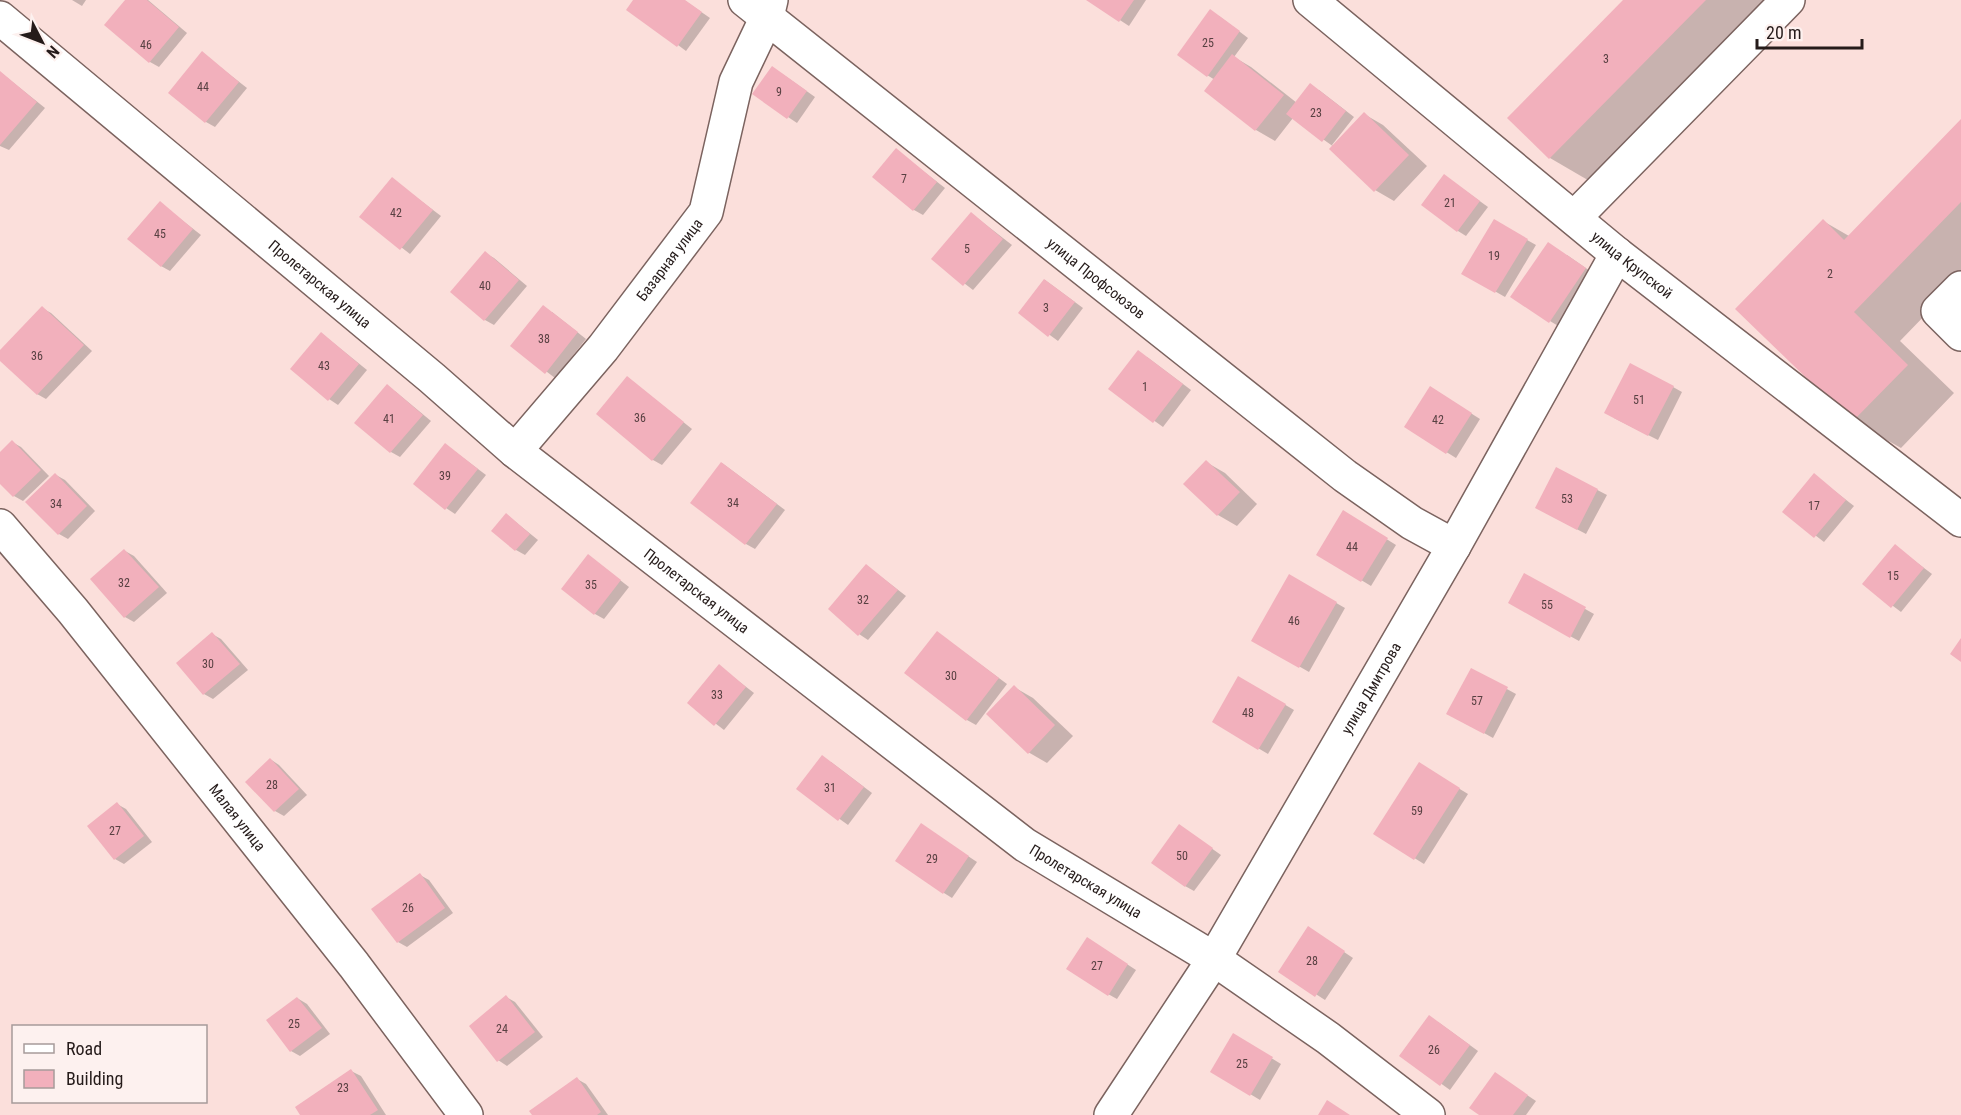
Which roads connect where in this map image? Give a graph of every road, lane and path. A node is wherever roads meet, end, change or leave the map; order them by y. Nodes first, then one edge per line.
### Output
1 (1310, 0) edge
2 (1788, 0) edge
3 (761, 6) edge
4 (0, 18) edge
5 (1574, 218) junction
6 (1617, 254) junction
7 (1961, 288) edge
8 (1961, 334) edge
9 (515, 452) junction
10 (1955, 505) edge
11 (0, 526) edge
12 (1454, 546) junction
13 (1214, 959) junction
14 (466, 1115) edge
15 (1111, 1115) edge
16 (1428, 1115) edge

1 - 5 street, улица Крупской
2 - 5 street
3 - 9 street, Базарная улица
3 - 12 street, улица Профсоюзов
4 - 9 street, Пролетарская улица
5 - 6 street, улица Крупской
6 - 10 street, улица Крупской
6 - 12 street, улица Дмитрова
7 - 8 street
9 - 13 street, Пролетарская улица
11 - 14 street, Малая улица
12 - 13 street, улица Дмитрова
13 - 15 street, улица Дмитрова
13 - 16 street, Пролетарская улица

